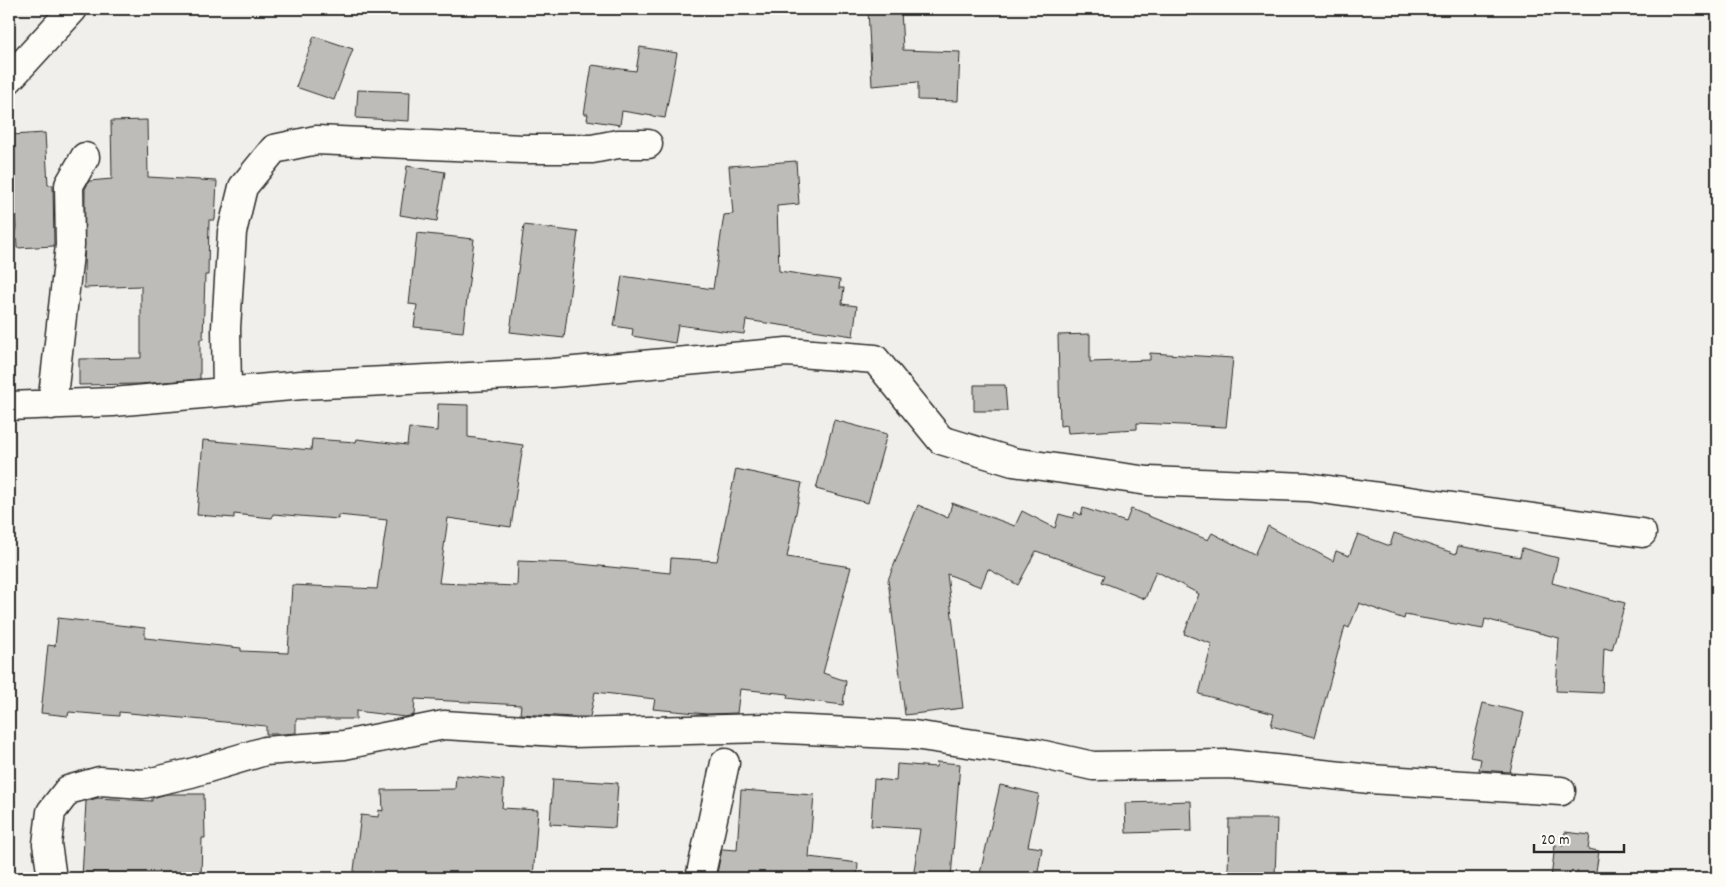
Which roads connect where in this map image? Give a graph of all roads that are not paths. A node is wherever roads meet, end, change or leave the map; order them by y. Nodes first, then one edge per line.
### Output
1 (73, 9) edge
2 (9, 79) edge
3 (648, 144) dead end
4 (85, 157) dead end
5 (227, 392) junction
6 (52, 405) junction
7 (9, 406) edge
8 (1642, 533) dead end
9 (725, 763) dead end
10 (1561, 791) dead end
11 (52, 878) edge
12 (700, 878) edge

1 - 2 street
3 - 5 street
4 - 6 street
5 - 6 street
5 - 8 street
6 - 7 street
9 - 12 street
10 - 11 street

